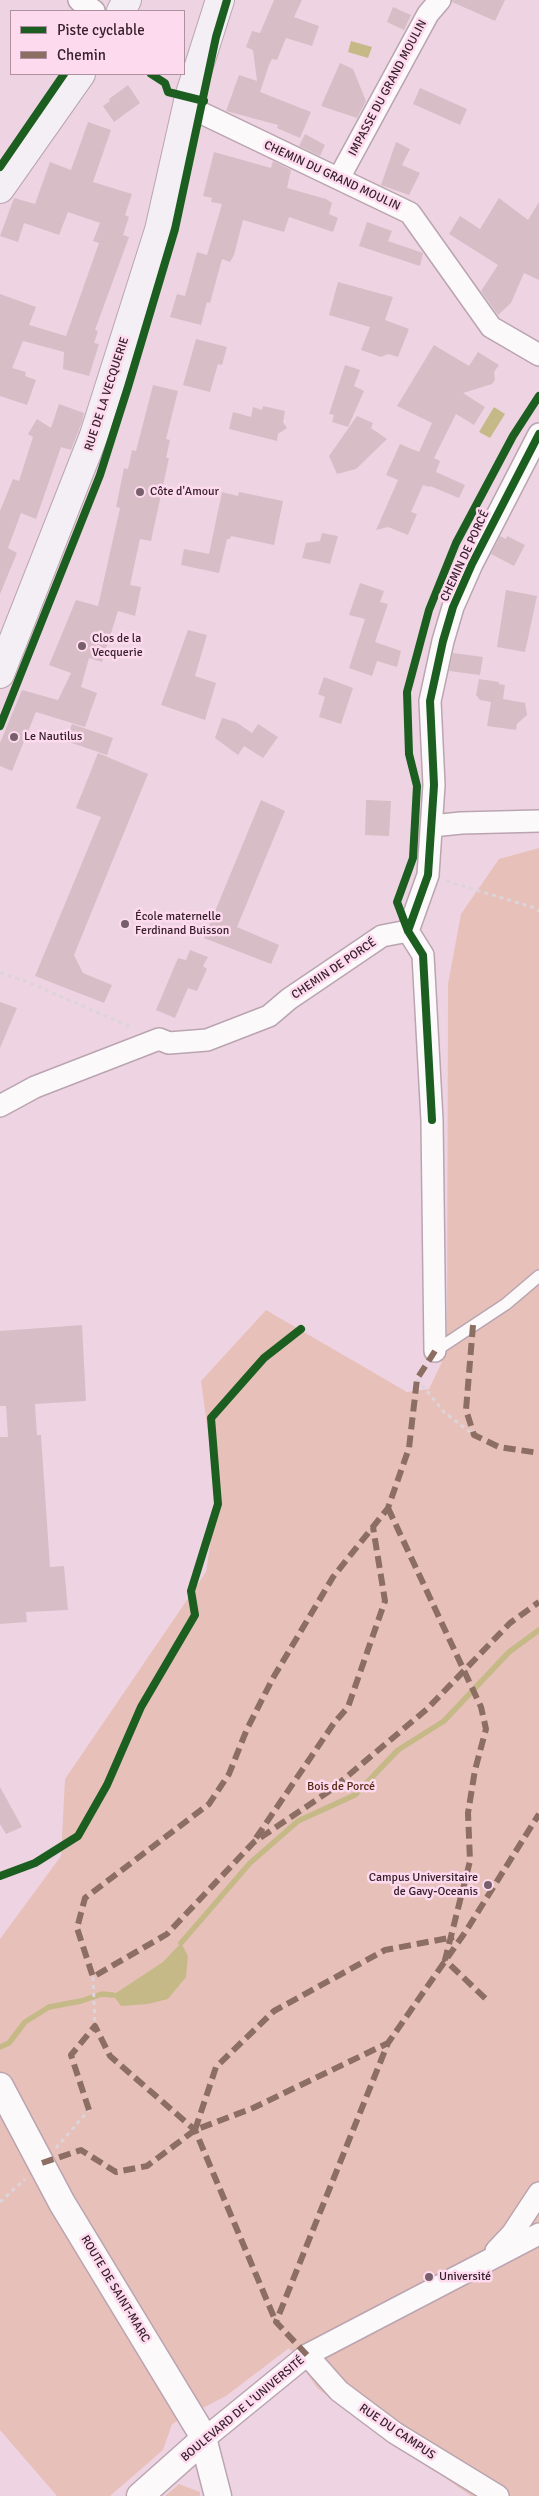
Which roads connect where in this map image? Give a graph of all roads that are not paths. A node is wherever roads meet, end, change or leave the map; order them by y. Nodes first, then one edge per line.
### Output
1 (79, 0) edge
2 (220, 0) edge
3 (440, 0) edge
4 (93, 10) edge
5 (190, 72) edge
6 (80, 75) edge
7 (187, 106) junction
8 (339, 178) junction
9 (0, 189) edge
10 (539, 355) edge
11 (539, 434) edge
12 (3, 660) edge
13 (539, 822) edge
14 (432, 826) junction
15 (408, 931) junction
16 (0, 1106) edge
17 (539, 1276) edge
18 (435, 1351) joint
19 (0, 2086) edge
20 (539, 2193) edge
21 (539, 2234) edge
22 (486, 2263) junction
23 (307, 2355) junction
24 (204, 2439) junction
25 (140, 2496) edge
26 (218, 2496) edge
27 (498, 2496) edge

1 - 4 street
2 - 5 main road, RUE DE LA VECQUERIE
3 - 8 street, IMPASSE DU GRAND MOULIN
5 - 7 main road, RUE DE LA VECQUERIE
6 - 9 main road
7 - 8 street, CHEMIN DU GRAND MOULIN
7 - 12 main road, RUE DE LA VECQUERIE
8 - 10 street, CHEMIN DU GRAND MOULIN
11 - 14 street, CHEMIN DE PORCÉ
13 - 14 street
14 - 15 street, CHEMIN DE PORCÉ
15 - 16 street, CHEMIN DE PORCÉ
15 - 18 street
17 - 18 lane
19 - 24 street, ROUTE DE SAINT-MARC
20 - 22 street, BOULEVARD DE L'UNIVERSITÉ
21 - 22 street, BOULEVARD DE L'UNIVERSITÉ
22 - 23 street, BOULEVARD DE L'UNIVERSITÉ
23 - 24 street, BOULEVARD DE L'UNIVERSITÉ
23 - 27 street, RUE DU CAMPUS
24 - 25 street, BOULEVARD DE L'UNIVERSITÉ
24 - 26 street, ROUTE DE SAINT-MARC

